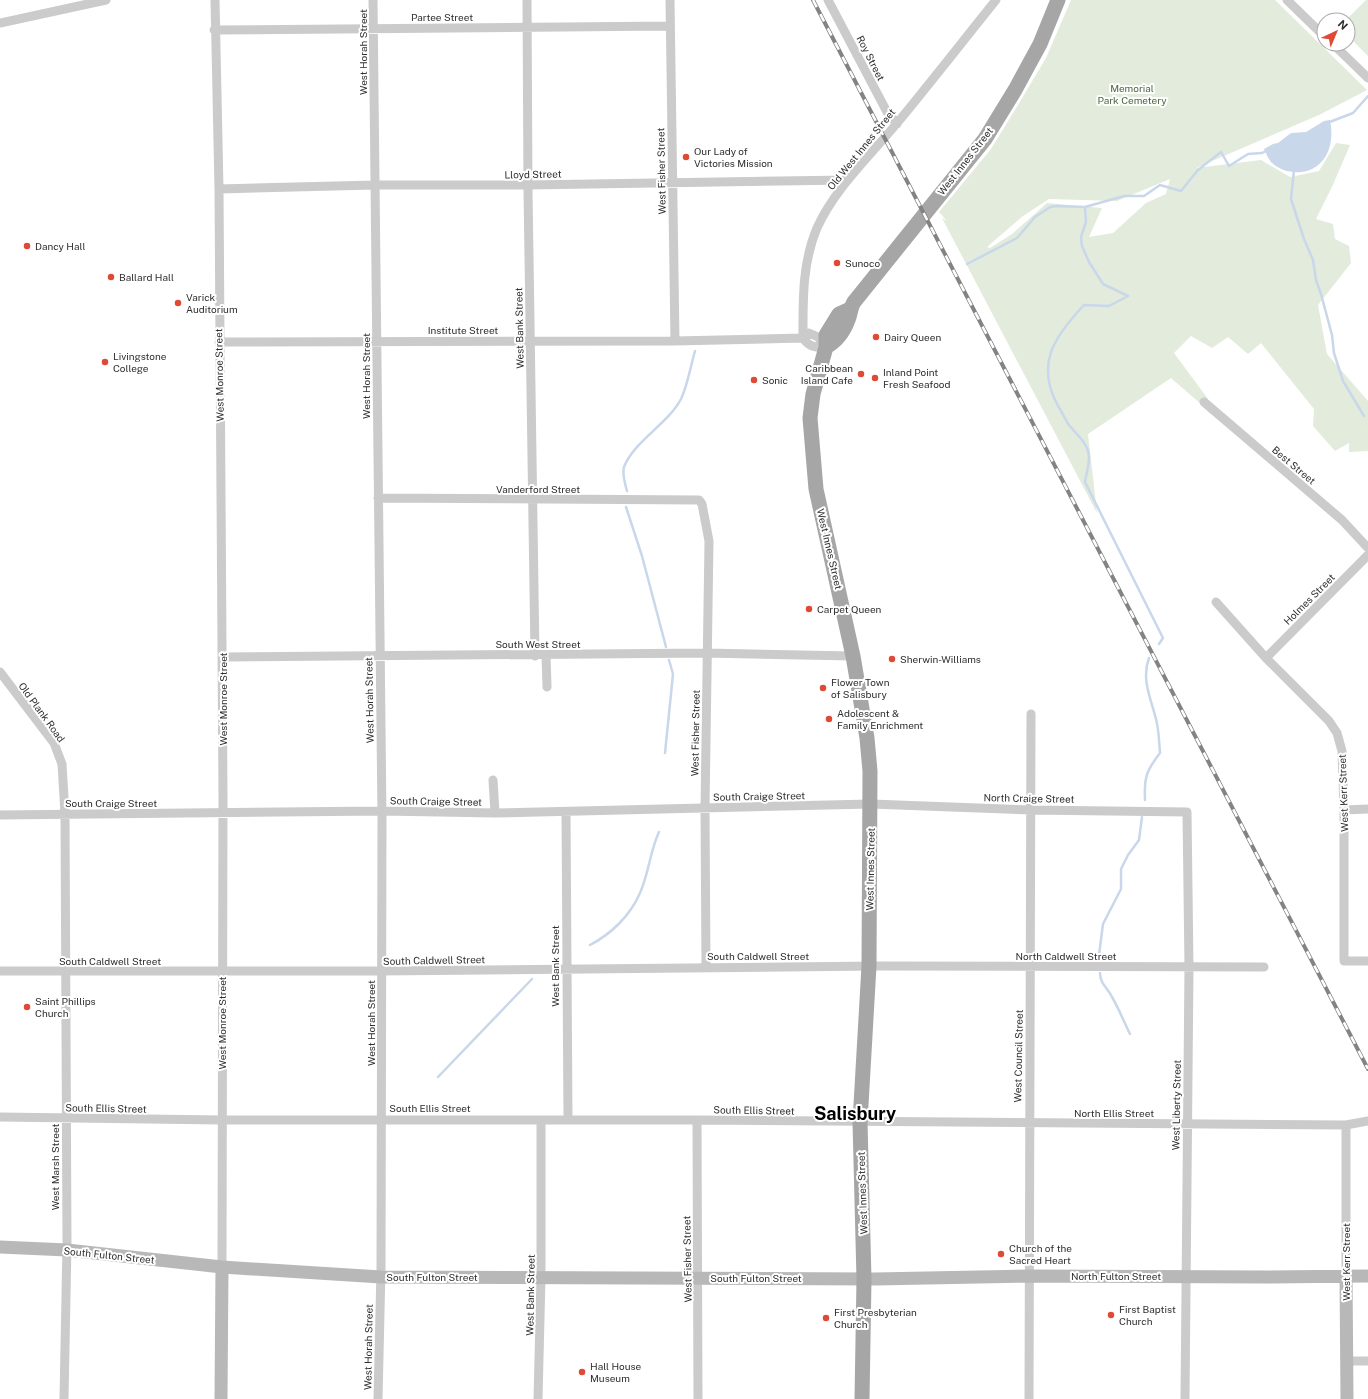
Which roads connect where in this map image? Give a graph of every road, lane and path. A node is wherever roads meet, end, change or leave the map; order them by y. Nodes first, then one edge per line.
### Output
1 (106, 0) edge
2 (215, 0) edge
3 (373, 0) edge
4 (527, 0) edge
5 (670, 0) edge
6 (828, 0) edge
7 (996, 0) edge
8 (1058, 0) edge
9 (1287, 0) edge
10 (0, 23) edge
11 (670, 26) junction
12 (374, 28) junction
13 (528, 28) junction
14 (1316, 28) edge
15 (214, 30) junction
16 (1341, 52) edge
17 (1368, 78) edge
18 (897, 124) junction
19 (848, 180) junction
20 (672, 182) junction
21 (375, 185) junction
22 (528, 185) junction
23 (219, 189) junction
24 (803, 338) junction
25 (376, 341) junction
26 (530, 341) junction
27 (675, 341) junction
28 (219, 342) junction
29 (826, 347) junction
30 (1204, 402) dead end
31 (378, 498) junction
32 (533, 500) junction
33 (698, 500) joint
34 (1368, 548) edge
35 (1368, 555) edge
36 (1216, 602) dead end
37 (706, 653) junction
38 (546, 655) junction
39 (380, 656) junction
40 (535, 656) junction
41 (853, 656) junction
42 (222, 657) junction
43 (1266, 658) junction
44 (0, 672) edge
45 (547, 687) dead end
46 (1031, 714) dead end
47 (493, 780) dead end
48 (871, 804) junction
49 (705, 808) junction
50 (1032, 810) junction
51 (1344, 810) junction
52 (1368, 810) edge
53 (382, 811) junction
54 (566, 812) junction
55 (1187, 812) joint
56 (495, 813) junction
57 (65, 814) junction
58 (224, 814) junction
59 (0, 815) edge
60 (1368, 961) edge
61 (869, 966) junction
62 (706, 967) junction
63 (1031, 967) junction
64 (1189, 967) junction
65 (1264, 967) dead end
66 (566, 969) junction
67 (0, 971) edge
68 (222, 971) junction
69 (382, 971) junction
70 (66, 972) junction
71 (0, 1117) edge
72 (66, 1118) junction
73 (382, 1119) junction
74 (222, 1120) junction
75 (541, 1120) junction
76 (568, 1120) junction
77 (697, 1120) junction
78 (1368, 1121) edge
79 (860, 1122) junction
80 (1028, 1124) junction
81 (1187, 1124) junction
82 (1346, 1125) junction
83 (0, 1247) edge
84 (67, 1250) junction
85 (222, 1267) junction
86 (1346, 1275) junction
87 (1029, 1276) junction
88 (1186, 1276) junction
89 (1368, 1276) edge
90 (381, 1277) junction
91 (541, 1277) junction
92 (698, 1278) junction
93 (864, 1279) junction
94 (1348, 1361) junction
95 (1368, 1361) edge
96 (64, 1399) edge
97 (221, 1399) edge
98 (378, 1399) edge
99 (538, 1399) edge
100 (698, 1399) edge
101 (862, 1399) edge
102 (1029, 1399) edge
103 (1185, 1399) edge
104 (1347, 1399) edge

1 - 10 street
2 - 15 street, West Monroe Street
3 - 12 street, West Horah Street
4 - 13 street, West Bank Street
5 - 11 street, West Fisher Street
6 - 18 street, Roy Street
7 - 18 street, Old West Innes Street
8 - 29 main road, West Innes Street
9 - 14 street
11 - 13 street, Partee Street
11 - 20 street, West Fisher Street
12 - 13 street, Partee Street
12 - 15 street, Partee Street
12 - 21 street, West Horah Street
13 - 22 street, West Bank Street
15 - 23 street, West Monroe Street
16 - 17 street
18 - 19 street, Old West Innes Street
19 - 20 street, Lloyd Street
19 - 24 street, Old West Innes Street
20 - 22 street, Lloyd Street
20 - 27 street, West Fisher Street
21 - 22 street, Lloyd Street
21 - 23 street, Lloyd Street
21 - 25 street, West Horah Street
22 - 26 street, West Bank Street
23 - 28 street, West Monroe Street
24 - 27 street, Institute Street
24 - 29 street, Institute Street
25 - 26 street, Institute Street
25 - 28 street, Institute Street
25 - 31 street, West Horah Street
26 - 27 street, Institute Street
26 - 32 street, West Bank Street
28 - 42 street, West Monroe Street
29 - 41 main road, West Innes Street
30 - 34 street, Best Street
31 - 32 street, Vanderford Street
31 - 39 street, West Horah Street
32 - 33 street, Vanderford Street
32 - 40 street, West Bank Street
33 - 37 street, West Fisher Street
35 - 43 street, Holmes Street
36 - 43 street, West Kerr Street
37 - 38 street, South West Street
37 - 41 street, South West Street
37 - 49 street, West Fisher Street
38 - 40 street, South West Street
38 - 45 street
39 - 40 street, South West Street
39 - 42 street, South West Street
39 - 53 street, West Horah Street
41 - 48 main road, West Innes Street
42 - 58 street, West Monroe Street
43 - 51 street, West Kerr Street
44 - 57 street, Old Plank Road
46 - 50 street, West Council Street
47 - 56 street
48 - 49 street, South Craige Street
48 - 50 street, North Craige Street
48 - 61 main road, West Innes Street
49 - 54 street, South Craige Street
49 - 62 street, West Fisher Street
50 - 55 street, North Craige Street
50 - 63 street, West Council Street
51 - 52 street
51 - 60 street, West Kerr Street
53 - 56 street, South Craige Street
53 - 58 street, South Craige Street
53 - 69 street, West Horah Street
54 - 56 street, South Craige Street
54 - 66 street, West Bank Street
55 - 64 street, West Liberty Street
57 - 58 street, South Craige Street
57 - 59 street, South Craige Street
57 - 70 street, West Marsh Street
58 - 68 street, West Monroe Street
61 - 62 street, South Caldwell Street
61 - 63 street, North Caldwell Street
61 - 79 main road, West Innes Street
62 - 66 street, South Caldwell Street
63 - 64 street, North Caldwell Street
63 - 80 street, West Council Street
64 - 65 street, North Caldwell Street
64 - 81 street, West Liberty Street
66 - 69 street, South Caldwell Street
66 - 76 street, West Bank Street
67 - 70 street, South Caldwell Street
68 - 69 street, South Caldwell Street
68 - 70 street, South Caldwell Street
68 - 74 street, West Monroe Street
69 - 73 street, West Horah Street
70 - 72 street, West Marsh Street
71 - 72 street, South Ellis Street
72 - 74 street, South Ellis Street
72 - 84 street, West Marsh Street
73 - 74 street, South Ellis Street
73 - 75 street, South Ellis Street
73 - 90 street, West Horah Street
74 - 85 street, West Monroe Street
75 - 76 street, South Ellis Street
75 - 91 street, West Bank Street
76 - 77 street, South Ellis Street
77 - 79 street, South Ellis Street
77 - 92 street, West Fisher Street
78 - 82 street, North Ellis Street
79 - 80 street, North Ellis Street
79 - 93 main road, West Innes Street
80 - 81 street, North Ellis Street
80 - 87 street, West Council Street
81 - 82 street, North Ellis Street
81 - 88 street, West Liberty Street
82 - 86 street, West Kerr Street
83 - 84 street, South Fulton Street
84 - 85 street, South Fulton Street
84 - 96 street, West Marsh Street
85 - 90 street, South Fulton Street
85 - 97 street, West Monroe Street
86 - 88 street, North Fulton Street
86 - 89 street, North Fulton Street
86 - 94 street, West Kerr Street
87 - 88 street, North Fulton Street
87 - 93 street, North Fulton Street
87 - 102 street, West Council Street
88 - 103 street, West Liberty Street
90 - 91 street, South Fulton Street
90 - 98 street, West Horah Street
91 - 92 street, South Fulton Street
91 - 99 street, West Bank Street
92 - 93 street, South Fulton Street
92 - 100 street, West Fisher Street
93 - 101 main road, West Innes Street
94 - 95 street
94 - 104 street, West Kerr Street

